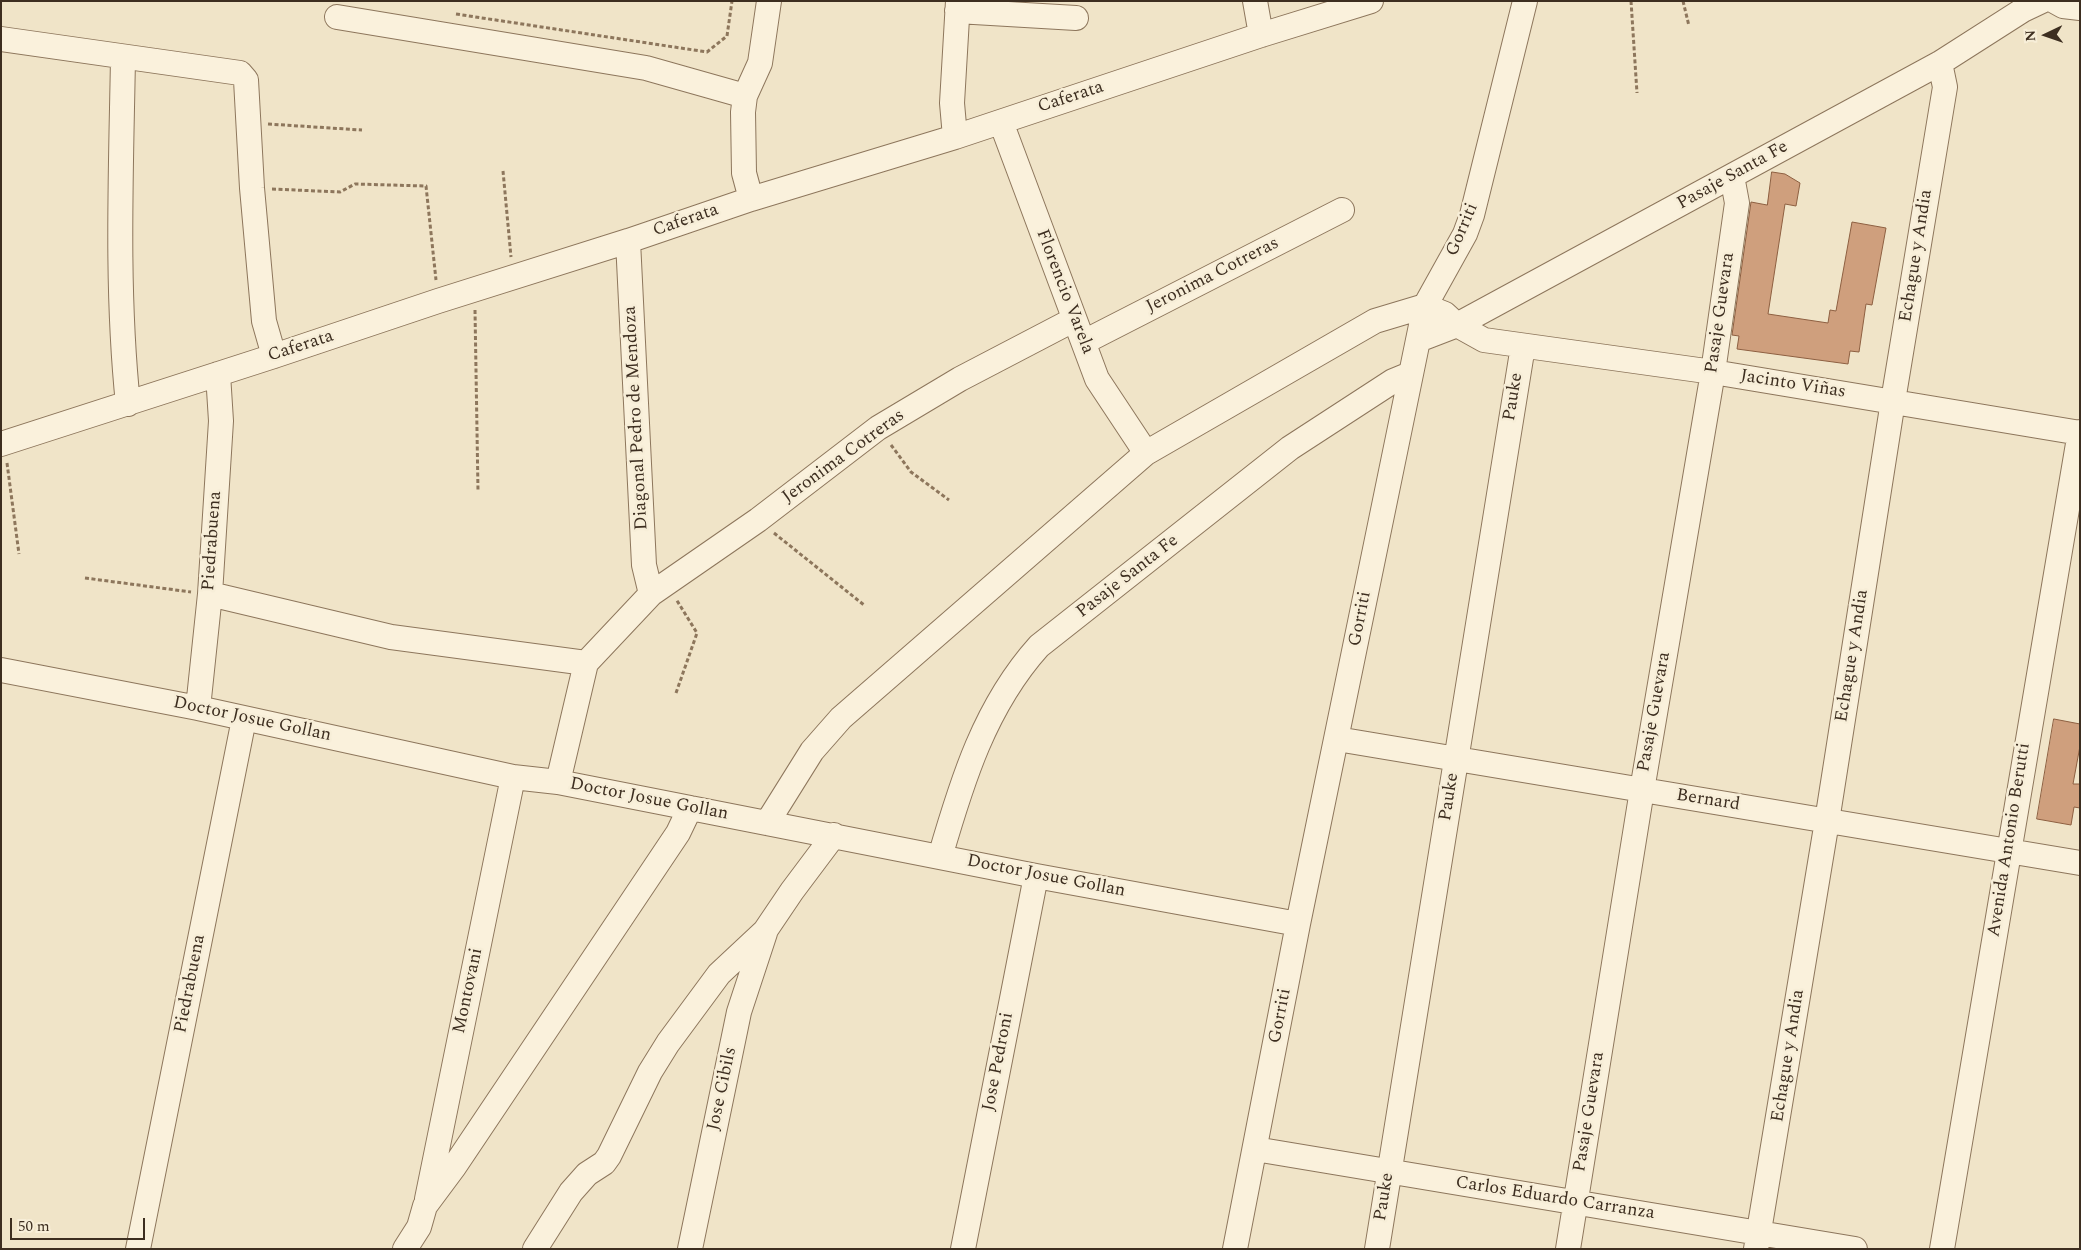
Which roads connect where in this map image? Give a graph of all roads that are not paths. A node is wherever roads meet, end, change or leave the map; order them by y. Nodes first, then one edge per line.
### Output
1 (769, 1) edge
2 (1255, 1) edge
3 (1371, 1) edge
4 (1525, 1) edge
5 (2042, 1) edge
6 (2054, 1) edge
7 (958, 6) edge
8 (2080, 8) edge
9 (337, 17) dead end
10 (1076, 18) dead end
11 (1261, 35) junction
12 (1, 39) edge
13 (123, 58) junction
14 (1940, 63) junction
15 (746, 96) junction
16 (1001, 122) junction
17 (955, 137) junction
18 (1732, 176) junction
19 (751, 199) junction
20 (1342, 210) dead end
21 (628, 241) junction
22 (1425, 306) junction
23 (1074, 320) junction
24 (1457, 325) junction
25 (1418, 340) junction
26 (1084, 342) junction
27 (1522, 346) junction
28 (274, 356) junction
29 (1713, 372) junction
30 (218, 374) junction
31 (1410, 374) junction
32 (1893, 401) junction
33 (128, 404) junction
34 (2080, 433) edge
35 (3, 443) edge
36 (1146, 453) junction
37 (659, 589) junction
38 (210, 594) junction
39 (586, 663) junction
40 (1, 670) edge
41 (198, 708) junction
42 (244, 719) junction
43 (1337, 739) junction
44 (1456, 760) junction
45 (513, 777) junction
46 (558, 782) junction
47 (1642, 790) junction
48 (690, 808) junction
49 (1827, 821) junction
50 (767, 823) junction
51 (834, 835) junction
52 (2008, 851) junction
53 (940, 856) junction
54 (2080, 862) edge
55 (1036, 876) junction
56 (1298, 924) junction
57 (766, 931) junction
58 (1255, 1148) junction
59 (1389, 1172) junction
60 (1576, 1203) junction
61 (425, 1206) junction
62 (1758, 1241) edge
63 (138, 1249) edge
64 (405, 1249) edge
65 (534, 1249) edge
66 (690, 1249) edge
67 (963, 1249) edge
68 (1235, 1249) edge
69 (1376, 1249) edge
70 (1568, 1249) edge
71 (1855, 1249) edge
72 (1942, 1249) edge

1 - 15 street
2 - 11 street
3 - 11 street, Caferata
4 - 22 street, Gorriti
5 - 14 street, Pasaje Santa Fe
6 - 8 street
7 - 10 street
7 - 17 street
9 - 15 street
11 - 16 street, Caferata
12 - 13 street
13 - 28 street
13 - 33 street
14 - 18 street, Pasaje Santa Fe
14 - 32 street, Echague y Andia
15 - 19 street
16 - 17 street, Caferata
16 - 23 street, Florencio Varela
17 - 19 street, Caferata
18 - 24 street, Pasaje Santa Fe
18 - 29 street, Pasaje Guevara
19 - 21 street, Caferata
20 - 26 street, Jeronima Cotreras
21 - 28 street, Caferata
21 - 37 street, Diagonal Pedro de Mendoza
22 - 24 street, Jacinto Viñas
22 - 25 street, Gorriti
22 - 36 street
23 - 26 street, Florencio Varela
23 - 37 street, Jeronima Cotreras
24 - 25 street, Pasaje Santa Fe
24 - 27 street, Jacinto Viñas
25 - 31 street, Gorriti
26 - 36 street, Florencio Varela
27 - 29 street, Jacinto Viñas
27 - 44 street, Pauke
28 - 30 street, Caferata
29 - 32 street, Jacinto Viñas
29 - 47 street, Pasaje Guevara
30 - 33 street, Caferata
30 - 38 street, Piedrabuena
31 - 43 street, Gorriti
31 - 53 street, Pasaje Santa Fe
32 - 34 street, Jacinto Viñas
32 - 49 street, Echague y Andia
33 - 35 street, Caferata
34 - 52 street, Avenida Antonio Berutti
36 - 50 street
37 - 39 street
38 - 39 street
38 - 41 street, Piedrabuena
39 - 46 street
40 - 41 street, Doctor Josue Gollan
41 - 42 street, Doctor Josue Gollan
42 - 45 street, Doctor Josue Gollan
42 - 63 street, Piedrabuena
43 - 44 street, Bernard
43 - 56 street, Gorriti
44 - 47 street, Bernard
44 - 59 street, Pauke
45 - 46 street, Doctor Josue Gollan
45 - 61 street, Montovani
46 - 48 street, Doctor Josue Gollan
47 - 49 street, Bernard
47 - 60 street, Pasaje Guevara
48 - 50 street, Doctor Josue Gollan
48 - 61 street
49 - 52 street, Bernard
49 - 62 street, Echague y Andia
50 - 51 street, Doctor Josue Gollan
51 - 53 street, Doctor Josue Gollan
51 - 57 street
52 - 54 street, Bernard
52 - 72 street, Avenida Antonio Berutti
53 - 55 street, Doctor Josue Gollan
55 - 56 street, Doctor Josue Gollan
55 - 67 street, Jose Pedroni
56 - 58 street, Gorriti
57 - 65 street
57 - 66 street, Jose Cibils
58 - 59 street, Carlos Eduardo Carranza
58 - 68 street, Gorriti
59 - 60 street, Carlos Eduardo Carranza
59 - 69 street, Pauke
60 - 62 street, Carlos Eduardo Carranza
60 - 70 street, Pasaje Guevara
61 - 64 street
62 - 71 street, Carlos Eduardo Carranza

